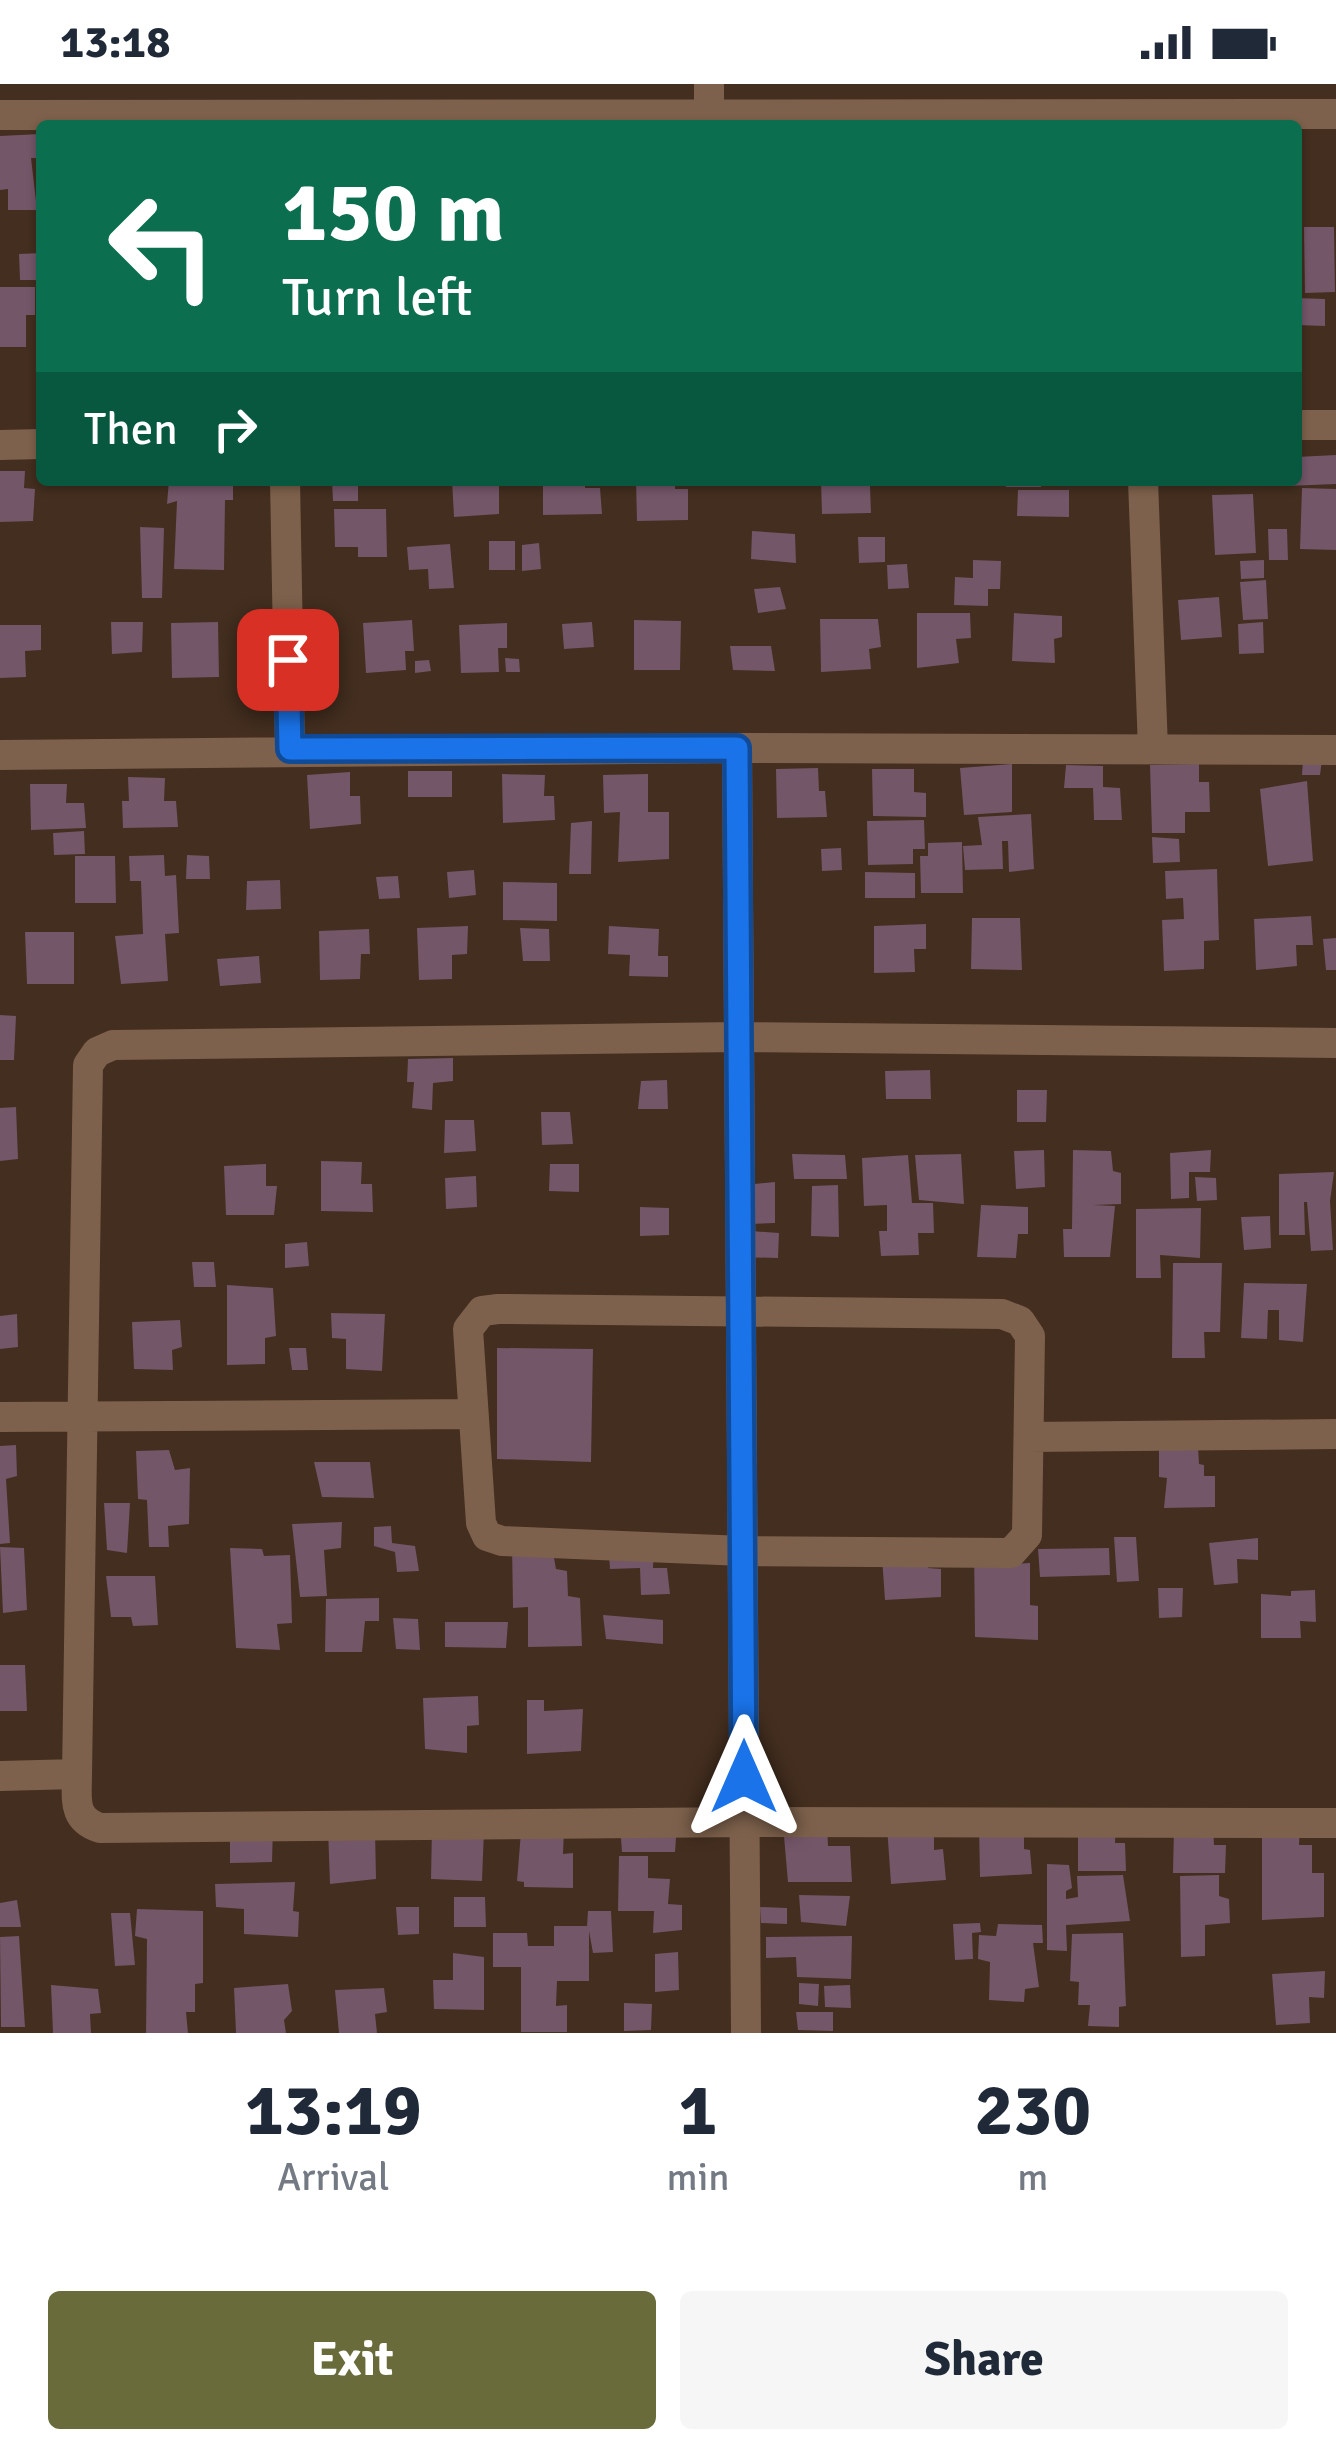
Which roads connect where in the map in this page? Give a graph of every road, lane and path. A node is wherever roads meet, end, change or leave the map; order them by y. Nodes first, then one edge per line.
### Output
1 (709, 99) edge
2 (1336, 114) edge
3 (0, 115) edge
4 (240, 120) edge
5 (307, 120) edge
6 (1126, 120) edge
7 (1336, 424) edge
8 (1302, 425) edge
9 (36, 444) edge
10 (0, 445) edge
11 (285, 486) edge
12 (1143, 486) edge
13 (737, 748) junction
14 (290, 749) junction
15 (1153, 749) junction
16 (1336, 750) edge
17 (0, 755) edge
18 (738, 1037) junction
19 (1336, 1043) edge
20 (741, 1310) junction
21 (83, 1414) junction
22 (472, 1414) junction
23 (0, 1417) edge
24 (1336, 1434) edge
25 (1028, 1437) junction
26 (742, 1552) junction
27 (77, 1774) junction
28 (0, 1776) edge
29 (745, 1822) junction
30 (1336, 1823) edge
31 (746, 2033) edge

1 - 5 street
1 - 6 street
2 - 6 street
3 - 4 street
7 - 8 street
9 - 10 street
11 - 14 street
12 - 15 street
13 - 14 street
13 - 15 street
13 - 18 street
14 - 17 street
15 - 16 street
18 - 19 street
18 - 20 street
18 - 21 street
20 - 22 street
20 - 25 street
20 - 26 street
21 - 22 street
21 - 23 street
21 - 27 street
22 - 26 street
24 - 25 street
25 - 26 street
26 - 29 street
27 - 28 street
27 - 29 street
29 - 30 street
29 - 31 street

